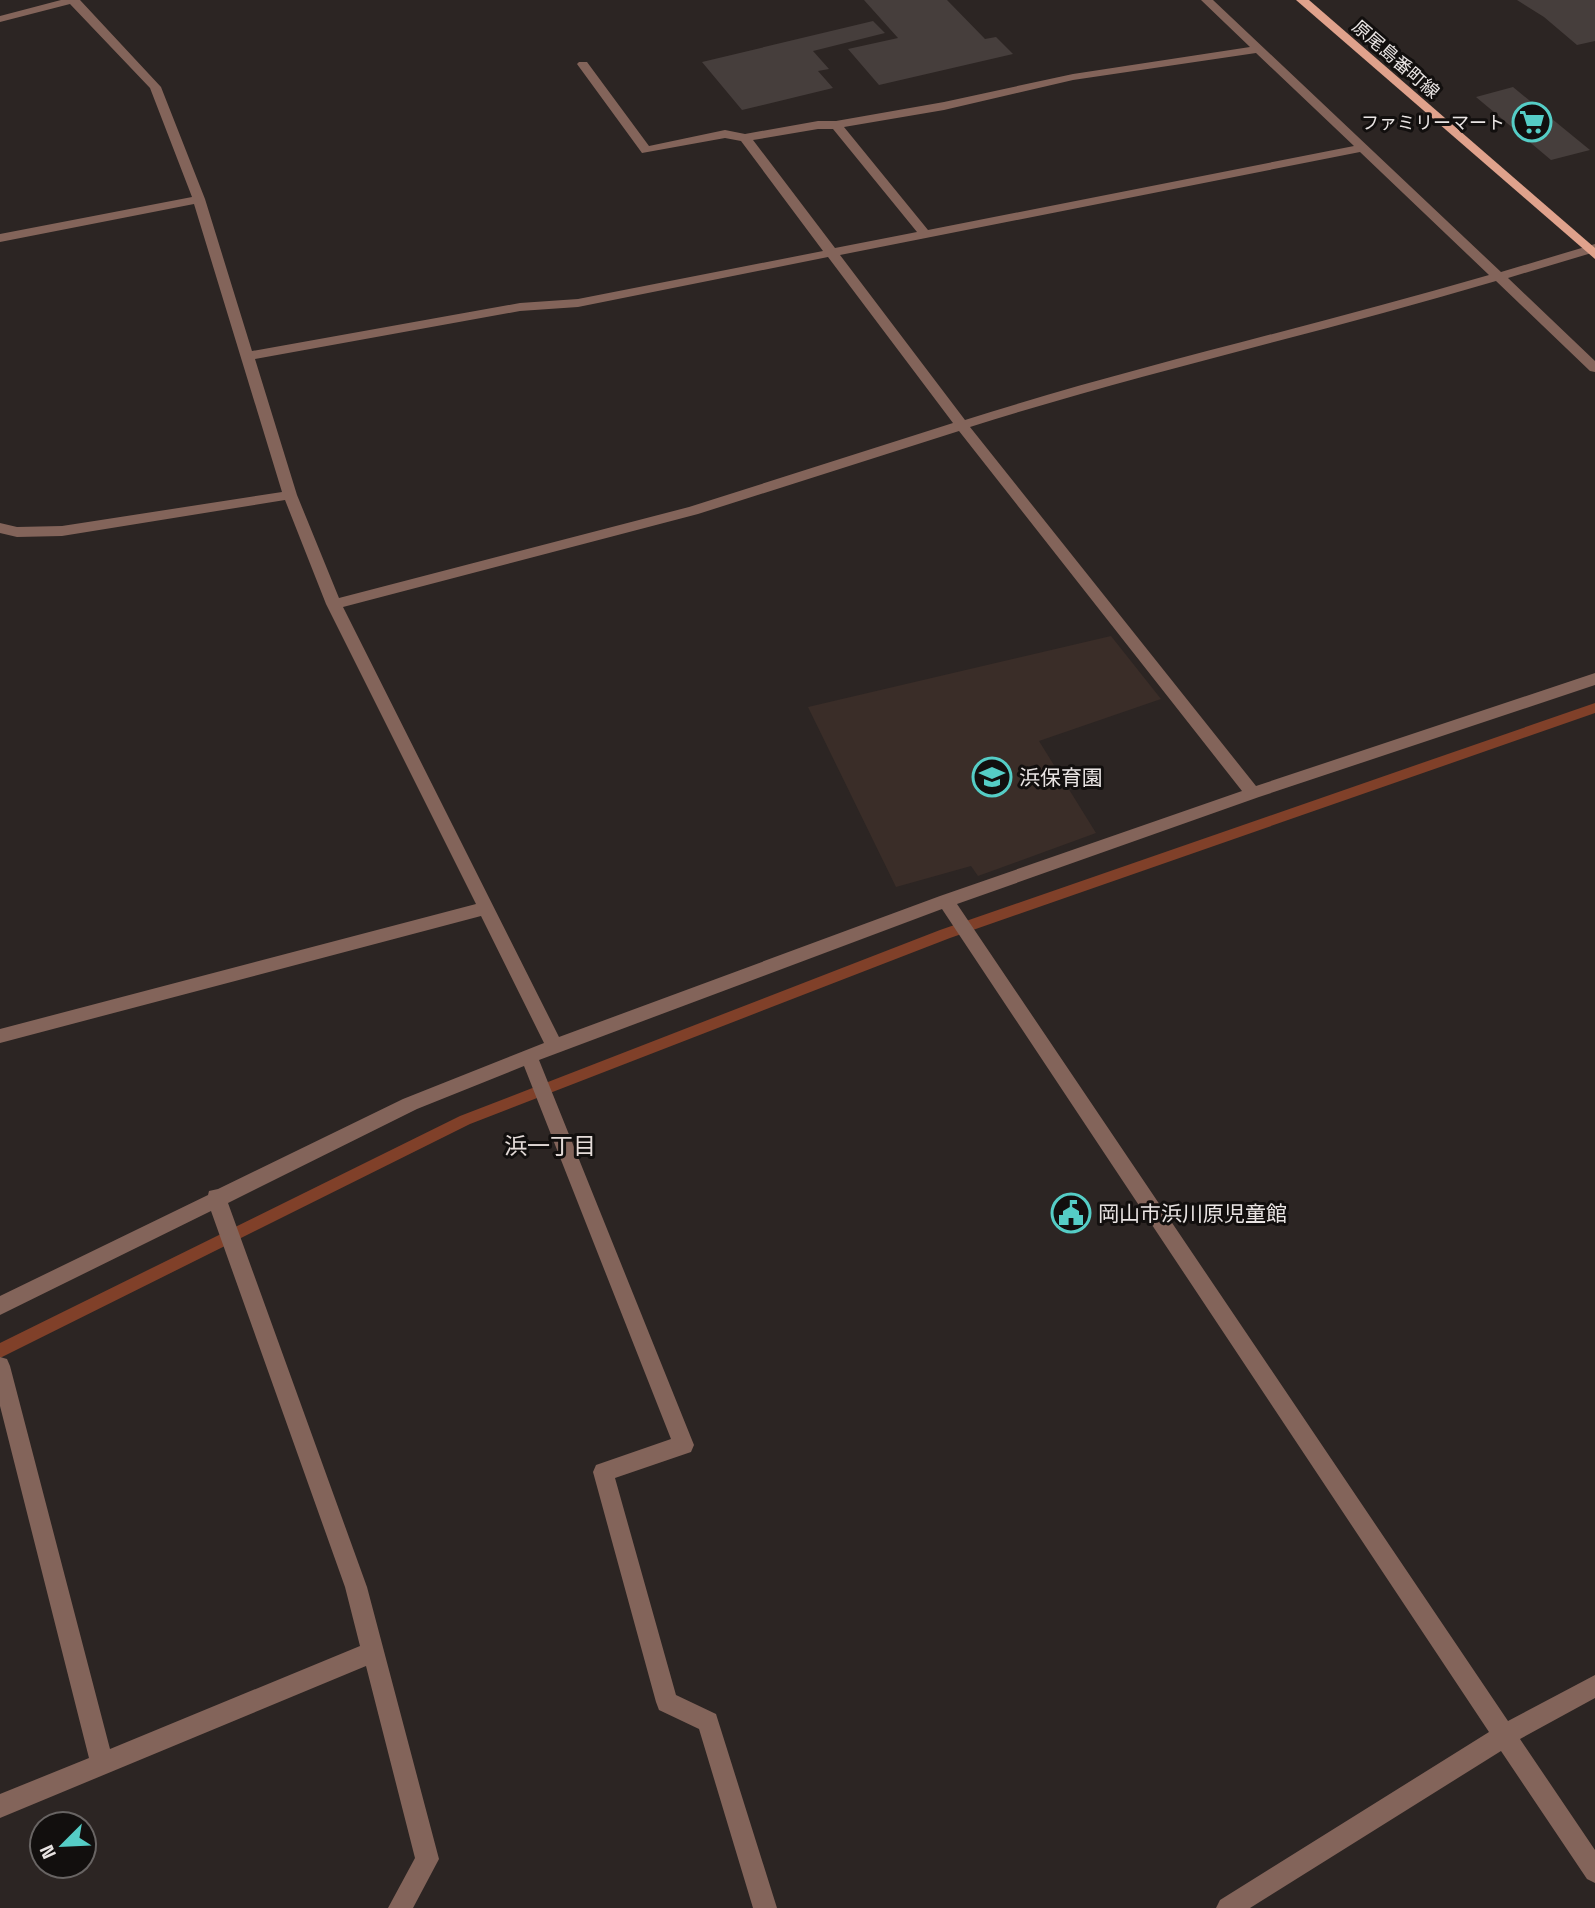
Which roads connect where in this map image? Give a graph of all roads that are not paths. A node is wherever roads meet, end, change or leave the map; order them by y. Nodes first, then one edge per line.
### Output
1 (73, 0) edge
2 (1207, 0) edge
3 (1302, 0) edge
4 (0, 19) edge
5 (1257, 49) junction
6 (583, 64) dead end
7 (836, 125) junction
8 (745, 138) junction
9 (1360, 148) junction
10 (199, 199) junction
11 (926, 235) junction
12 (0, 238) edge
13 (1593, 250) edge
14 (833, 255) junction
15 (1497, 276) junction
16 (246, 356) junction
17 (1595, 368) edge
18 (961, 425) junction
19 (290, 495) junction
20 (0, 528) edge
21 (334, 604) junction
22 (1595, 679) edge
23 (1253, 793) junction
24 (946, 901) junction
25 (487, 908) junction
26 (0, 1036) edge
27 (555, 1046) junction
28 (529, 1057) junction
29 (216, 1197) junction
30 (0, 1306) edge
31 (0, 1366) edge
32 (373, 1652) junction
33 (1595, 1686) edge
34 (1504, 1735) junction
35 (102, 1764) junction
36 (0, 1806) edge
37 (1595, 1871) edge
38 (400, 1908) edge
39 (765, 1908) edge
40 (1228, 1908) edge

1 - 4 street
1 - 10 street
2 - 5 street
3 - 13 main road, 原尾島番町線
5 - 7 street
5 - 9 street
6 - 8 street
7 - 8 street
7 - 11 street
8 - 14 street
9 - 11 street
9 - 15 street
10 - 12 street
10 - 16 street
11 - 14 street
13 - 15 street
14 - 16 street
14 - 18 street
15 - 17 street
15 - 18 street
16 - 19 street
18 - 21 street
18 - 23 street
19 - 20 street
19 - 21 street
21 - 25 street
22 - 23 street
23 - 24 street
24 - 27 street
24 - 34 street
25 - 26 street
25 - 27 street
27 - 28 street
28 - 29 street
28 - 39 street
29 - 30 street
29 - 32 street
31 - 35 street
32 - 35 street
32 - 38 street
33 - 34 street
34 - 37 street
34 - 40 street
35 - 36 street

